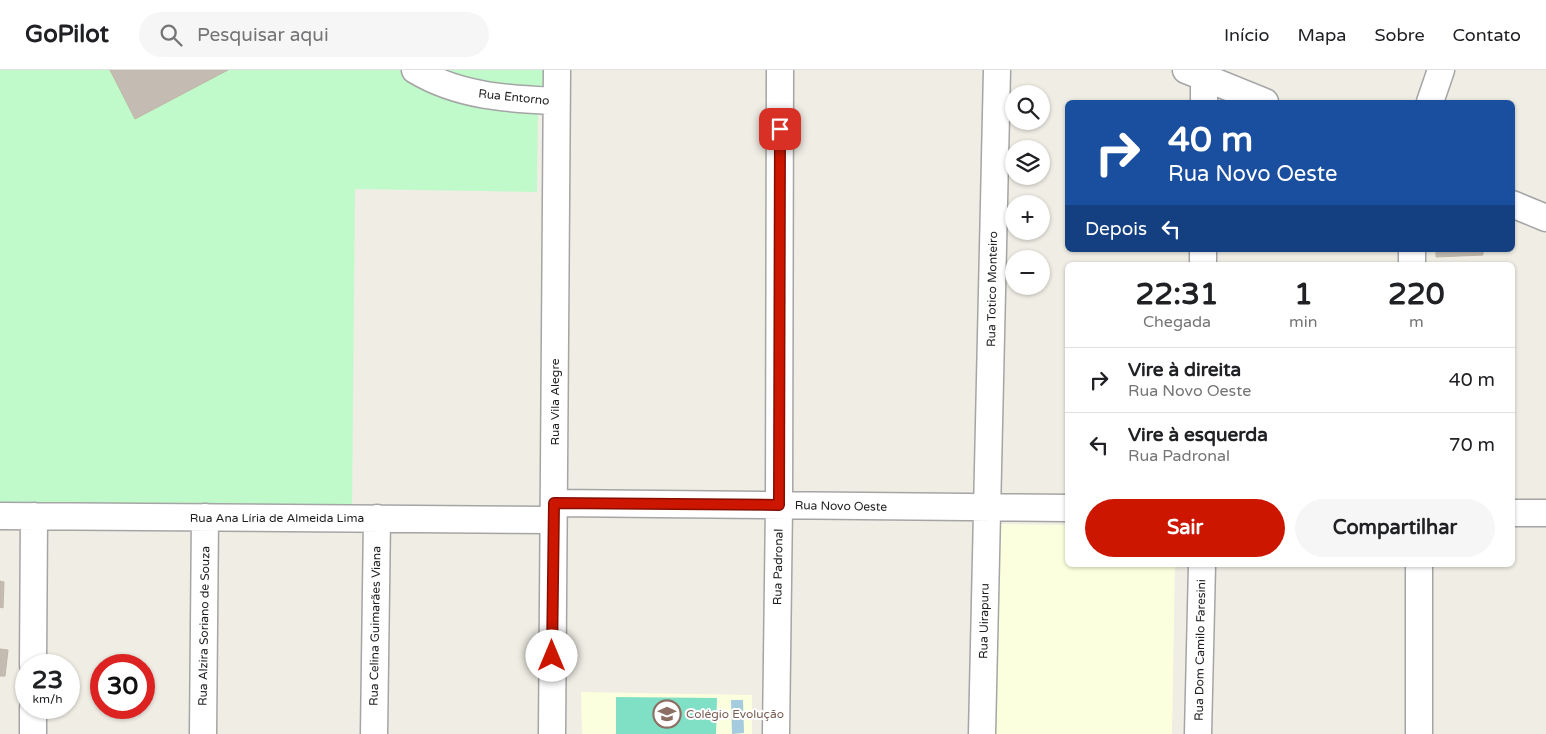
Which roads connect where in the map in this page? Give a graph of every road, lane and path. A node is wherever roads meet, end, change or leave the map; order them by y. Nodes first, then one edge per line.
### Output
1 (415, 70) edge
2 (557, 70) edge
3 (780, 70) edge
4 (997, 70) edge
5 (1441, 70) edge
6 (1200, 80) edge
7 (1259, 100) edge
8 (1431, 100) edge
9 (556, 102) junction
10 (1515, 205) edge
11 (1546, 218) edge
12 (779, 505) junction
13 (987, 507) junction
14 (1065, 508) edge
15 (554, 511) junction
16 (1515, 512) edge
17 (1546, 513) edge
18 (0, 516) edge
19 (34, 516) junction
20 (205, 518) junction
21 (377, 518) junction
22 (1202, 567) edge
23 (1419, 567) edge
24 (33, 654) edge
25 (33, 719) edge
26 (33, 734) edge
27 (203, 734) edge
28 (374, 734) edge
29 (552, 734) edge
30 (776, 734) edge
31 (982, 734) edge
32 (1198, 734) edge
33 (1419, 734) edge

1 - 9 street, Rua Entorno
2 - 9 street, Rua Vila Alegre
3 - 12 street, Rua Padronal
4 - 13 street, Rua Totico Monteiro
5 - 8 street
6 - 7 street
9 - 15 street, Rua Vila Alegre
10 - 11 street
12 - 13 street, Rua Novo Oeste
12 - 15 street, Rua Novo Oeste
12 - 30 street, Rua Padronal
13 - 14 street, Rua Novo Oeste
13 - 31 street, Rua Uirapuru
15 - 21 street, Rua Ana Líria de Almeida Lima
15 - 29 street, Rua Vila Alegre
16 - 17 street
18 - 19 street, Rua Ana Líria de Almeida Lima
19 - 20 street, Rua Ana Líria de Almeida Lima
19 - 24 street
20 - 21 street, Rua Ana Líria de Almeida Lima
20 - 27 street, Rua Alzira Soriano de Souza
21 - 28 street, Rua Celina Guimarães Viana
22 - 32 street, Rua Dom Camilo Faresini
23 - 33 street
25 - 26 street

